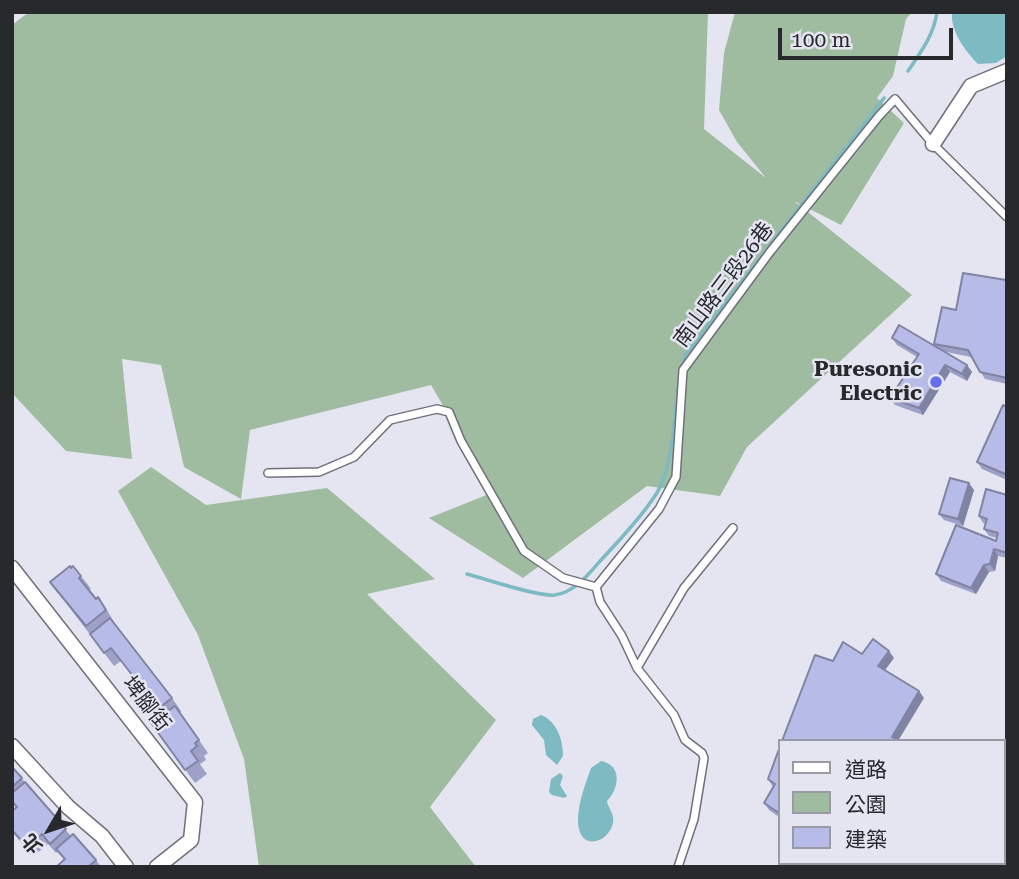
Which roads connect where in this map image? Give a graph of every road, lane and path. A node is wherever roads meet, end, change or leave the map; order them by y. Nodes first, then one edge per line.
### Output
1 (1007, 71) edge
2 (933, 144) junction
3 (1007, 217) edge
4 (268, 473) dead end
5 (733, 528) dead end
6 (12, 568) edge
7 (596, 586) junction
8 (637, 668) junction
9 (12, 746) edge
10 (126, 867) edge
11 (157, 867) edge
12 (678, 867) edge

1 - 2 street
2 - 3 lane
2 - 7 lane, 南山路三段26巷
4 - 7 lane
5 - 8 lane
6 - 11 street, 埤腳街
7 - 8 lane
8 - 12 lane
9 - 10 street

